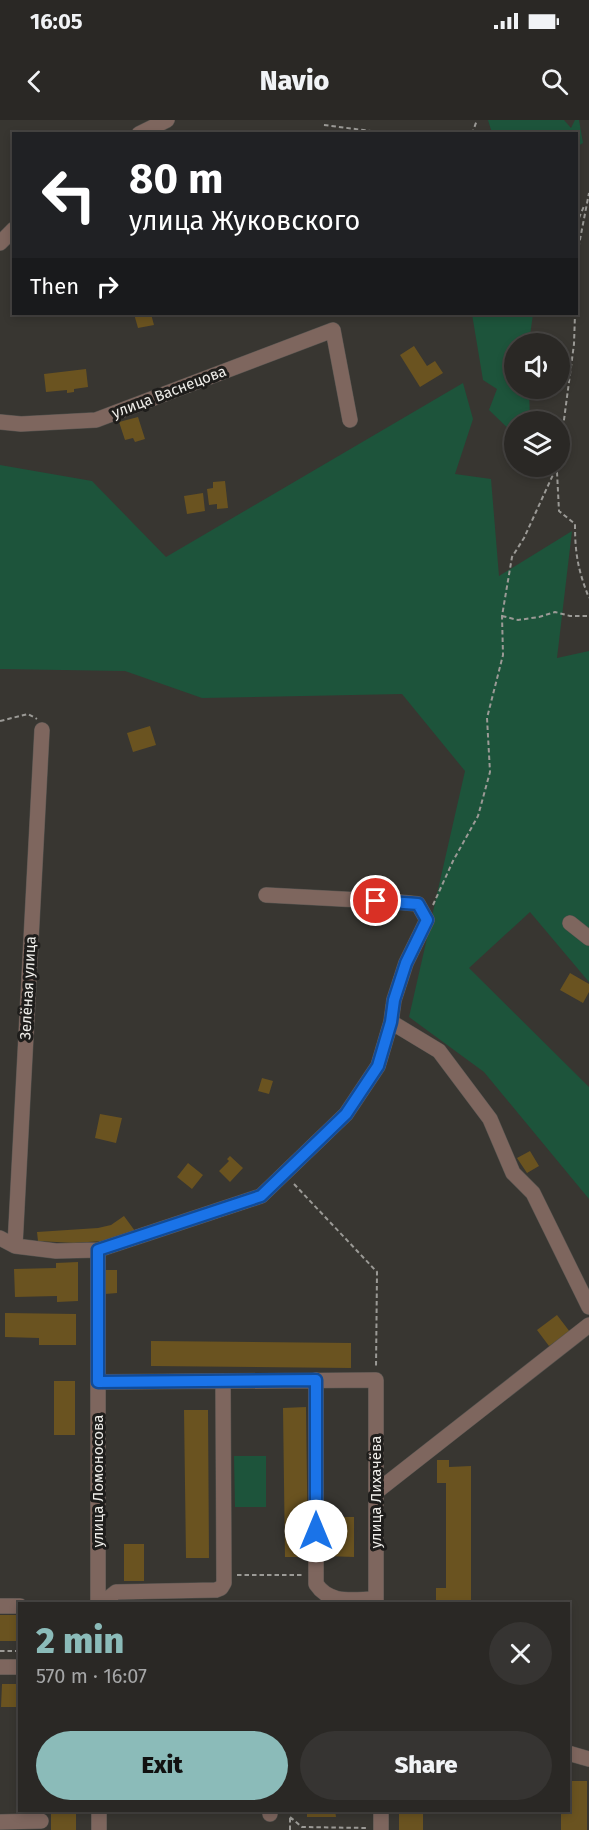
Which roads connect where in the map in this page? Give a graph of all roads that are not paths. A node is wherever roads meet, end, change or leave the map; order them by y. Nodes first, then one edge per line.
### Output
1 (167, 120) edge
2 (143, 132) edge
3 (12, 231) edge
4 (0, 243) edge
5 (350, 420) dead end
6 (0, 422) edge
7 (42, 730) road end
8 (266, 896) dead end
9 (570, 923) dead end
10 (589, 938) edge
11 (391, 1022) junction
12 (0, 1238) edge
13 (15, 1246) junction
14 (98, 1250) junction
15 (589, 1307) edge
16 (589, 1325) edge
17 (316, 1380) junction
18 (223, 1381) junction
19 (98, 1382) junction
20 (376, 1492) junction
21 (376, 1601) edge
22 (99, 1602) edge
23 (102, 1602) edge
24 (0, 1606) edge
25 (18, 1606) edge
26 (0, 1667) edge
27 (18, 1667) edge
28 (570, 1754) edge
29 (589, 1759) edge
30 (99, 1812) edge
31 (381, 1812) edge
32 (41, 1821) edge
33 (0, 1822) edge
34 (381, 1829) edge
35 (99, 1830) edge

1 - 2 street
3 - 4 street
5 - 6 street, улица Васнецова
7 - 13 street, Зелёная улица
8 - 11 street
9 - 10 street
11 - 14 street
11 - 15 street
12 - 13 street
13 - 14 street
14 - 19 street, улица Ломоносова
16 - 20 street
17 - 18 street
17 - 20 street, улица Лихачёва
17 - 21 street
18 - 19 street
18 - 23 street
19 - 22 street, улица Ломоносова
20 - 21 street, улица Лихачёва
24 - 25 street
26 - 27 street
28 - 29 street
30 - 35 street
31 - 34 street
32 - 33 street

